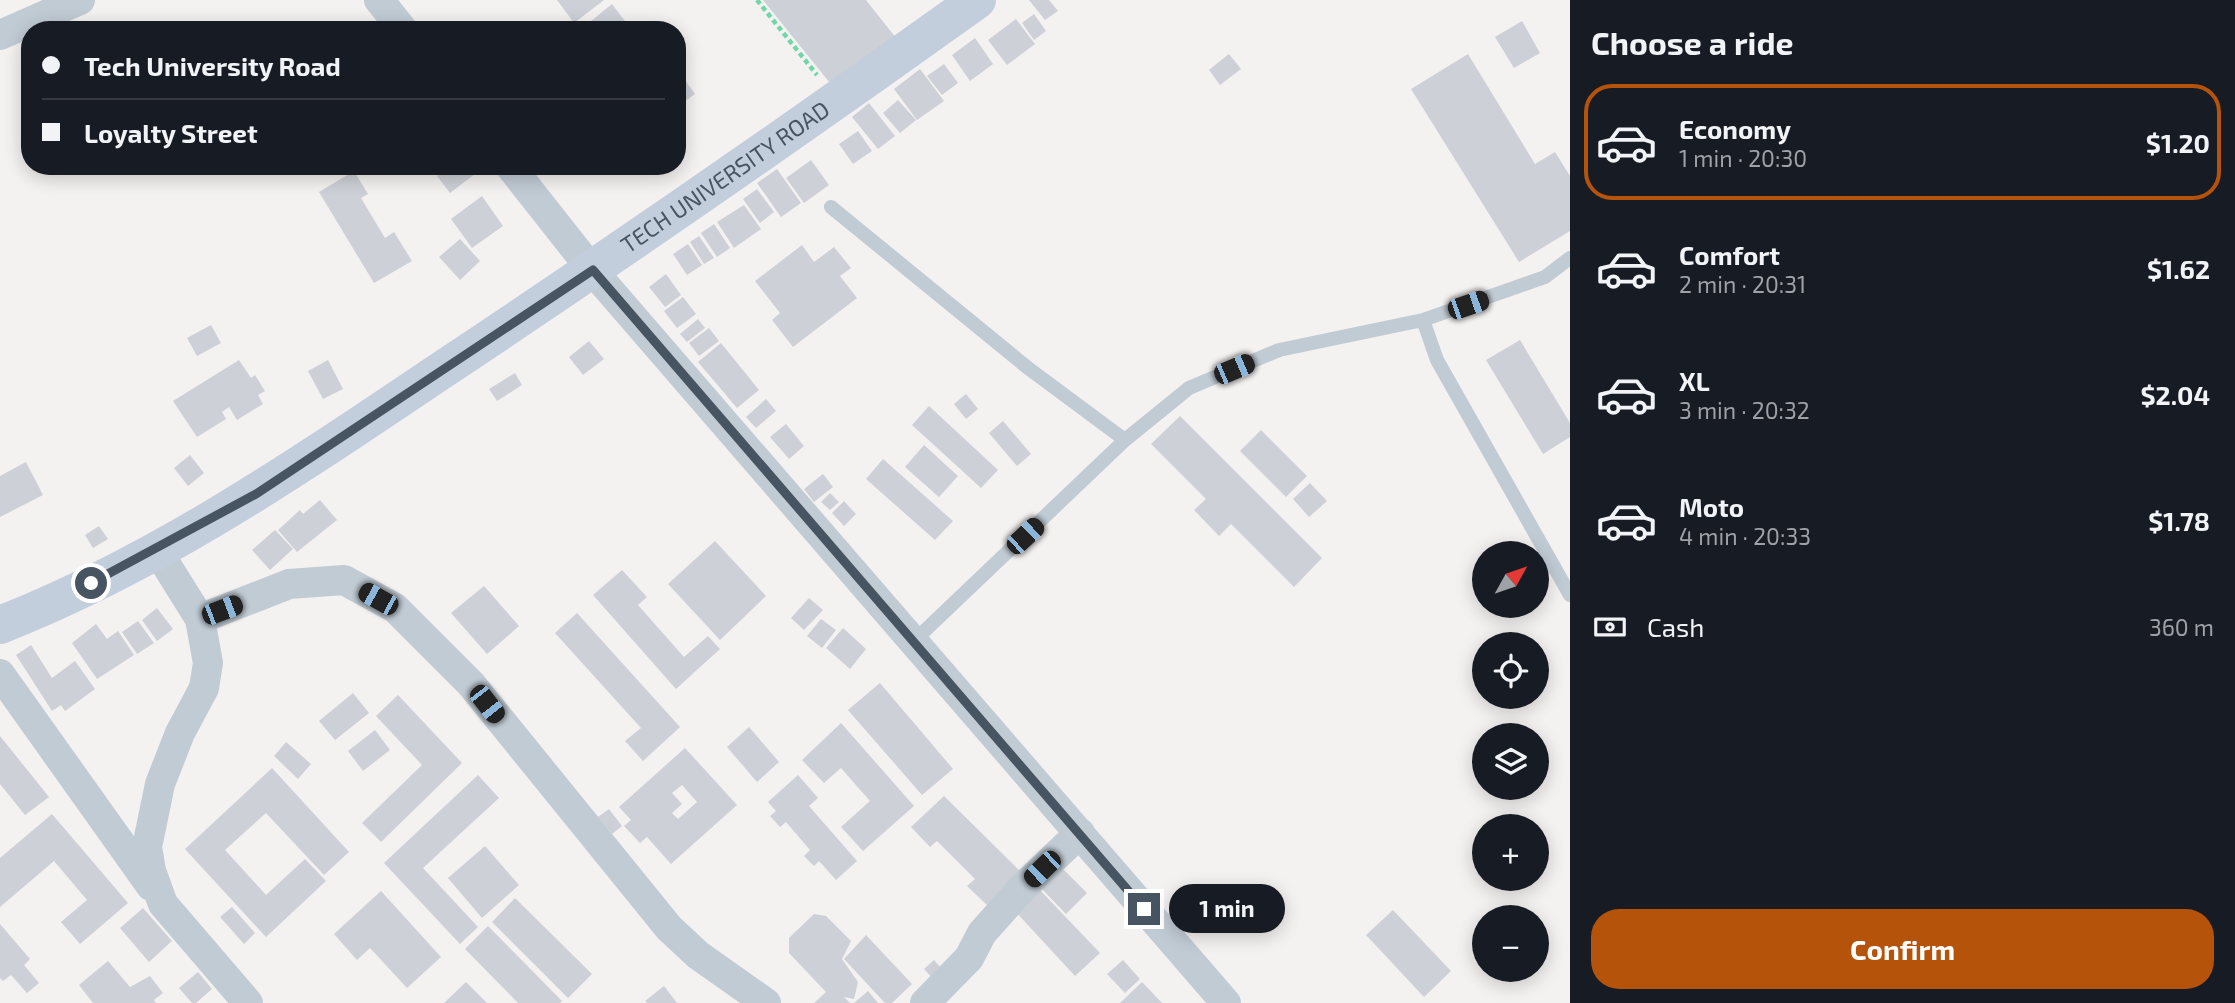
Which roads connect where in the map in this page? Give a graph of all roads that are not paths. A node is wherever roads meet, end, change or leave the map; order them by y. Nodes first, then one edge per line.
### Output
1 (80, 0) edge
2 (379, 0) edge
3 (977, 0) edge
4 (32, 21) edge
5 (396, 21) edge
6 (21, 26) edge
7 (0, 35) edge
8 (517, 175) edge
9 (831, 206) dead end
10 (1570, 258) edge
11 (593, 270) junction
12 (1423, 320) junction
13 (1125, 440) junction
14 (157, 550) junction
15 (1570, 595) edge
16 (200, 619) junction
17 (0, 625) edge
18 (915, 640) junction
19 (0, 674) edge
20 (1080, 833) junction
21 (163, 904) junction
22 (248, 1003) edge
23 (766, 1003) edge
24 (925, 1003) edge
25 (1226, 1003) edge

1 - 4 street
2 - 5 street
3 - 11 street, TECH UNIVERSITY ROAD
6 - 7 street
8 - 11 street
9 - 13 lane
10 - 12 lane
11 - 14 street, TECH UNIVERSITY ROAD
11 - 18 street
12 - 13 lane
12 - 15 lane
13 - 18 lane
14 - 16 street
14 - 17 street, TECH UNIVERSITY ROAD
16 - 21 street
16 - 23 street
18 - 20 street
19 - 21 street
20 - 24 street
20 - 25 street
21 - 22 street

